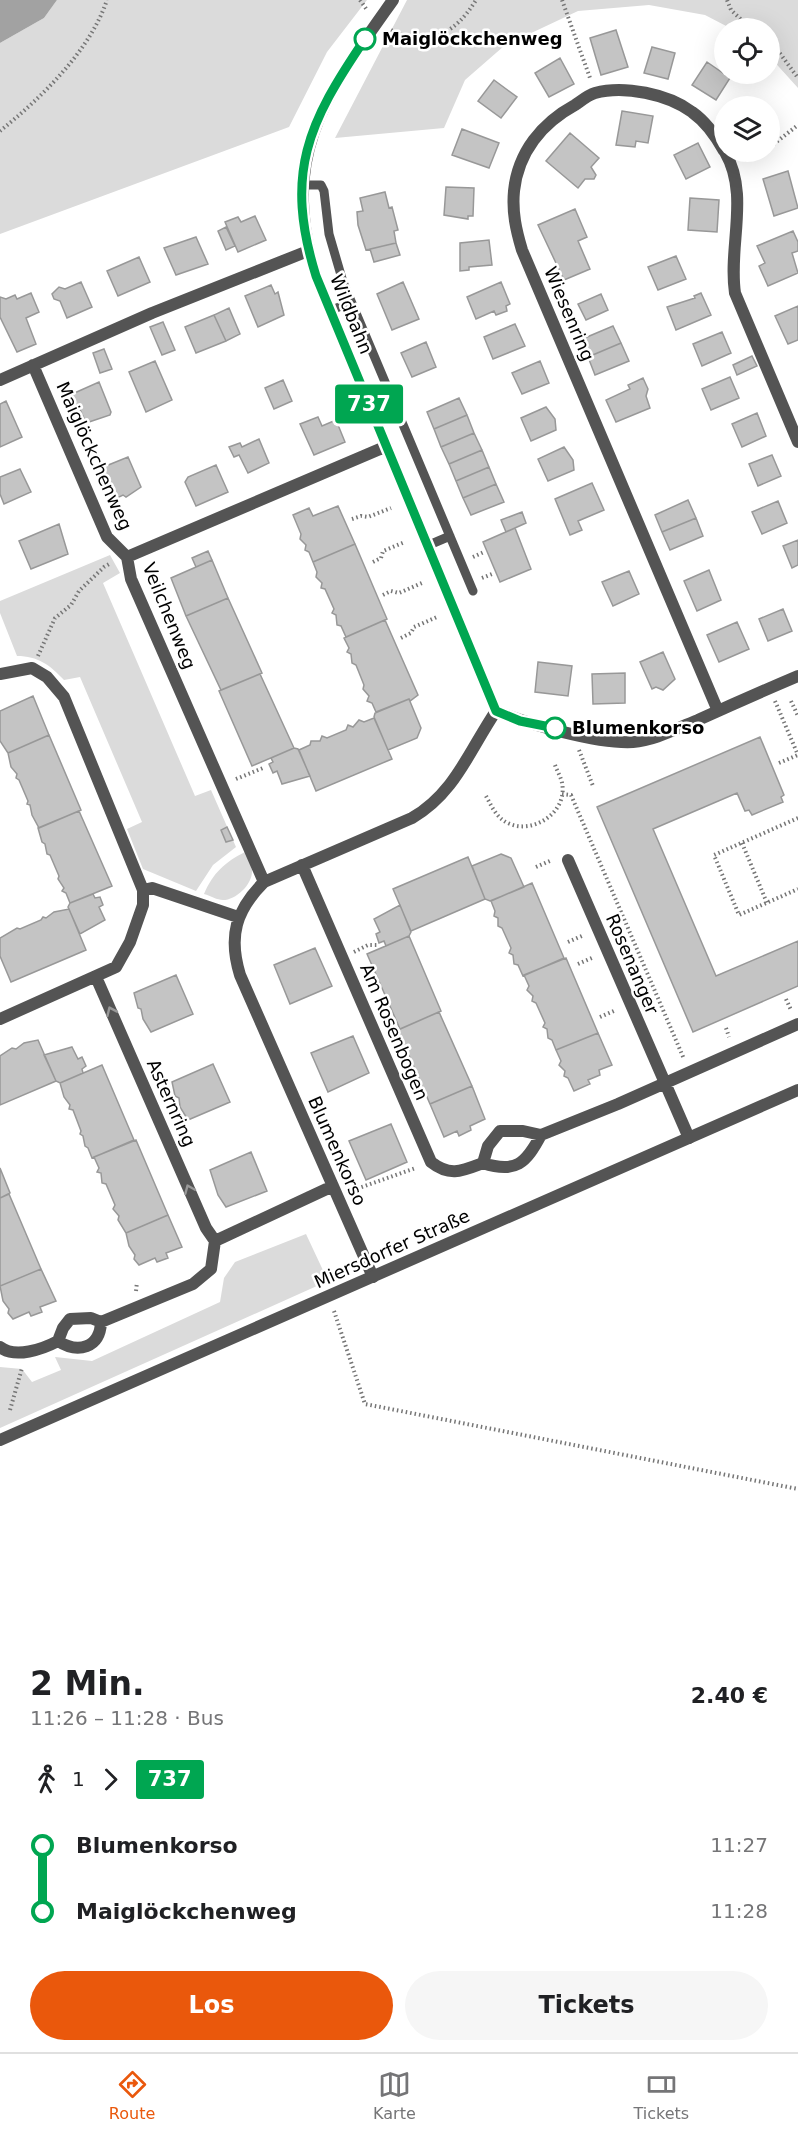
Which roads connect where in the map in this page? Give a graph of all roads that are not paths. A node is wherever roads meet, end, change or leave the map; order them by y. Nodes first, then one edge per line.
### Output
1 (393, 0) edge
2 (714, 135) edge
3 (731, 162) edge
4 (302, 185) junction
5 (308, 251) junction
6 (350, 302) junction
7 (330, 311) junction
8 (33, 365) junction
9 (0, 380) edge
10 (398, 412) junction
11 (377, 422) junction
12 (798, 442) edge
13 (387, 446) junction
14 (450, 536) junction
15 (429, 545) junction
16 (127, 557) junction
17 (473, 591) dead end
18 (0, 674) edge
19 (798, 676) edge
20 (496, 711) junction
21 (718, 711) junction
22 (568, 860) dead end
23 (303, 865) junction
24 (264, 882) junction
25 (143, 890) junction
26 (238, 917) junction
27 (96, 977) junction
28 (0, 1019) edge
29 (798, 1024) edge
30 (664, 1083) junction
31 (798, 1090) edge
32 (541, 1135) junction
33 (689, 1138) junction
34 (483, 1163) junction
35 (333, 1186) junction
36 (215, 1241) junction
37 (373, 1277) junction
38 (101, 1322) junction
39 (58, 1341) junction
40 (0, 1347) edge
41 (0, 1440) edge

1 - 4 street, Wildbahn
2 - 21 street, Wiesenring
3 - 12 street, Wiesenring
4 - 5 street, Wildbahn
4 - 6 lane
5 - 7 street, Wildbahn
5 - 8 street
6 - 7 lane
6 - 10 lane
7 - 11 street, Wildbahn
8 - 9 street
8 - 16 street, Maiglöckchenweg
10 - 11 lane
10 - 14 lane
11 - 13 street, Wildbahn
13 - 15 street, Wildbahn
13 - 16 street, Veilchenweg
14 - 15 lane
14 - 17 lane
15 - 20 street, Wildbahn
16 - 24 street, Veilchenweg
18 - 25 street
19 - 21 street
20 - 21 street
20 - 23 street, Blumenkorso
22 - 30 street, Rosenanger
23 - 24 street, Blumenkorso
23 - 34 street, Am Rosenbogen
24 - 26 street, Blumenkorso
25 - 26 street
25 - 27 street
26 - 35 street, Blumenkorso
27 - 28 street
36 -> 27 street, Asternring
29 - 30 street
30 - 32 street
30 - 33 street, Rosenanger
31 - 33 street, Miersdorfer Straße
32 - 34 street
32 - 34 street
33 - 37 street, Miersdorfer Straße
35 - 36 street
35 - 37 street, Blumenkorso
36 - 38 street
37 - 41 street, Miersdorfer Straße
38 - 39 street
38 - 39 street
39 - 40 street

